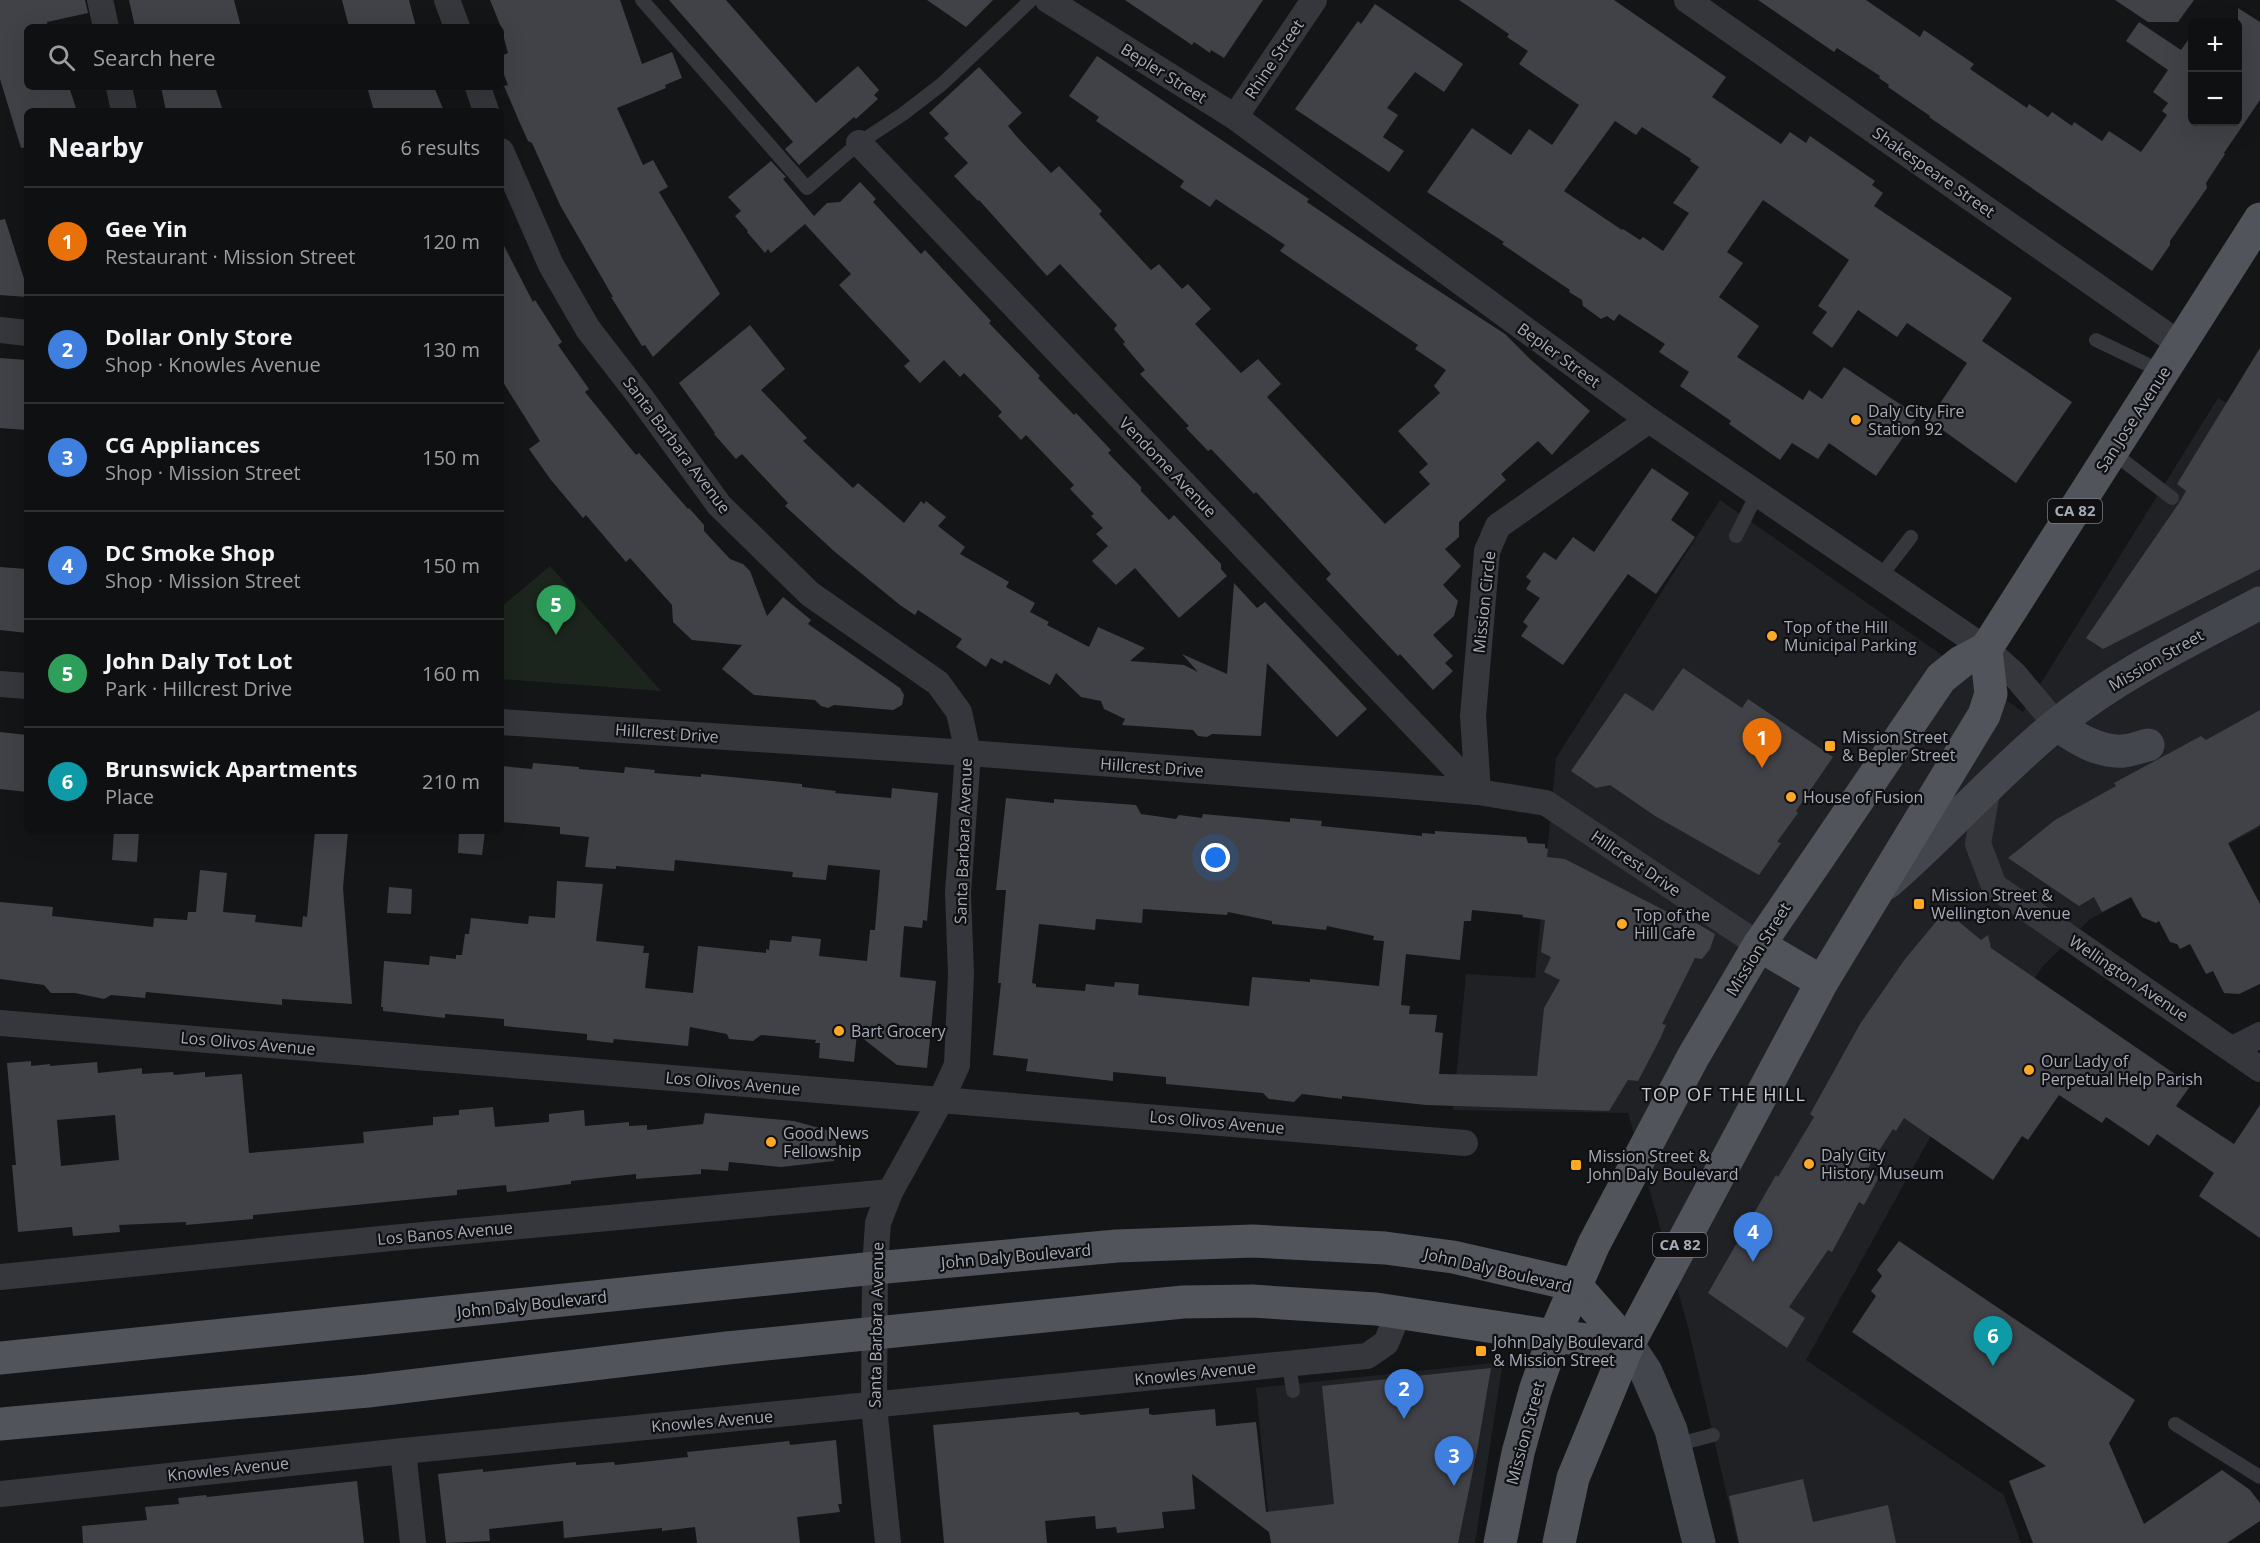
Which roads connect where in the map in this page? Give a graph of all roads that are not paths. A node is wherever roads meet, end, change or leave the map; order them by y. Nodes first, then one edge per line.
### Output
1 (100, 0) edge
2 (447, 0) edge
3 (642, 0) edge
4 (1031, 0) edge
5 (1048, 0) edge
6 (1314, 0) edge
7 (1688, 0) edge
8 (105, 24) edge
9 (456, 24) edge
10 (120, 90) edge
11 (479, 90) edge
12 (123, 108) edge
13 (485, 108) edge
14 (1235, 117) junction
15 (859, 143) junction
16 (504, 158) edge
17 (2260, 219) edge
18 (0, 330) edge
19 (24, 333) edge
20 (2096, 340) dead end
21 (2181, 345) junction
22 (2163, 372) junction
23 (1649, 420) junction
24 (2112, 452) junction
25 (1757, 494) junction
26 (2172, 498) dead end
27 (1736, 536) dead end
28 (1911, 537) dead end
29 (1880, 577) junction
30 (2260, 603) edge
31 (1986, 649) junction
32 (0, 684) edge
33 (24, 686) edge
34 (504, 722) edge
35 (2057, 725) junction
36 (2148, 744) dead end
37 (968, 753) junction
38 (1988, 786) junction
39 (1478, 792) junction
40 (1887, 883) junction
41 (1759, 945) junction
42 (1822, 982) junction
43 (0, 1023) edge
44 (2260, 1035) edge
45 (2233, 1049) junction
46 (2260, 1069) edge
47 (941, 1100) junction
48 (1465, 1143) dead end
49 (890, 1192) junction
50 (875, 1268) junction
51 (0, 1277) edge
52 (1575, 1285) junction
53 (1399, 1312) junction
54 (874, 1333) junction
55 (1554, 1336) junction
56 (1628, 1345) junction
57 (0, 1358) edge
58 (1290, 1364) junction
59 (1293, 1391) dead end
60 (874, 1406) junction
61 (0, 1424) edge
62 (2175, 1424) dead end
63 (1713, 1435) dead end
64 (1675, 1445) junction
65 (403, 1451) junction
66 (2260, 1477) edge
67 (0, 1494) edge
68 (413, 1543) edge
69 (888, 1543) edge
70 (1500, 1543) edge
71 (1559, 1543) edge
72 (1699, 1543) edge

1 - 8 street
2 - 9 street
3 - 15 lane
4 - 15 lane
5 - 14 street, Bepler Street
6 - 14 street, Rhine Street
7 - 21 street, Shakespeare Street
10 - 12 street
11 - 13 street
14 - 23 street, Bepler Street
15 - 39 street, Vendome Avenue
16 - 37 street, Santa Barbara Avenue
17 - 21 main road, San Jose Avenue / CA 82
18 - 19 street
20 - 22 lane
21 - 22 main road, San Jose Avenue / CA 82
22 - 24 main road, San Jose Avenue / CA 82
23 - 25 street, Bepler Street
23 - 39 street, Mission Circle
24 - 26 lane
24 - 31 main road, San Jose Avenue / CA 82
25 - 27 lane
25 - 29 street, Bepler Street
28 - 29 lane
29 - 31 street, Bepler Street
30 - 35 main road, Mission Street
31 - 35 street, Bepler Street
31 - 40 main road, CA 82
31 - 41 main road, Mission Street / CA 82
32 - 33 street
34 - 37 street, Hillcrest Drive
35 - 36 main road
35 - 38 main road, Mission Street
37 - 39 street, Hillcrest Drive
37 - 47 street, Santa Barbara Avenue
38 - 40 main road, Mission Street
38 - 45 street, Wellington Avenue
39 - 41 street, Hillcrest Drive
40 - 42 main road, CA 82
41 - 42 main road
41 - 52 main road, Mission Street / CA 82
42 - 56 main road, CA 82
43 - 47 street, Los Olivos Avenue
44 - 45 street
45 - 46 street, Wellington Avenue
47 - 48 street, Los Olivos Avenue
47 - 49 street, Santa Barbara Avenue
49 - 50 street, Santa Barbara Avenue
49 - 51 street, Los Banos Avenue
50 - 52 main road, John Daly Boulevard
50 - 54 street, Santa Barbara Avenue
50 - 57 main road, John Daly Boulevard
52 - 55 main road, Mission Street / CA 82
52 - 56 main road, John Daly Boulevard
53 - 54 main road
53 - 55 main road
53 - 58 street, Knowles Avenue
54 - 60 street, Santa Barbara Avenue
54 - 61 main road
55 - 56 main road
55 - 70 main road, Mission Street / CA 82
56 - 64 main road
56 - 71 main road, CA 82
58 - 59 lane
58 - 60 street, Knowles Avenue
60 - 65 street, Knowles Avenue
60 - 69 street, Santa Barbara Avenue
62 - 66 lane
63 - 64 lane
64 - 72 main road
65 - 67 street, Knowles Avenue
65 - 68 street

